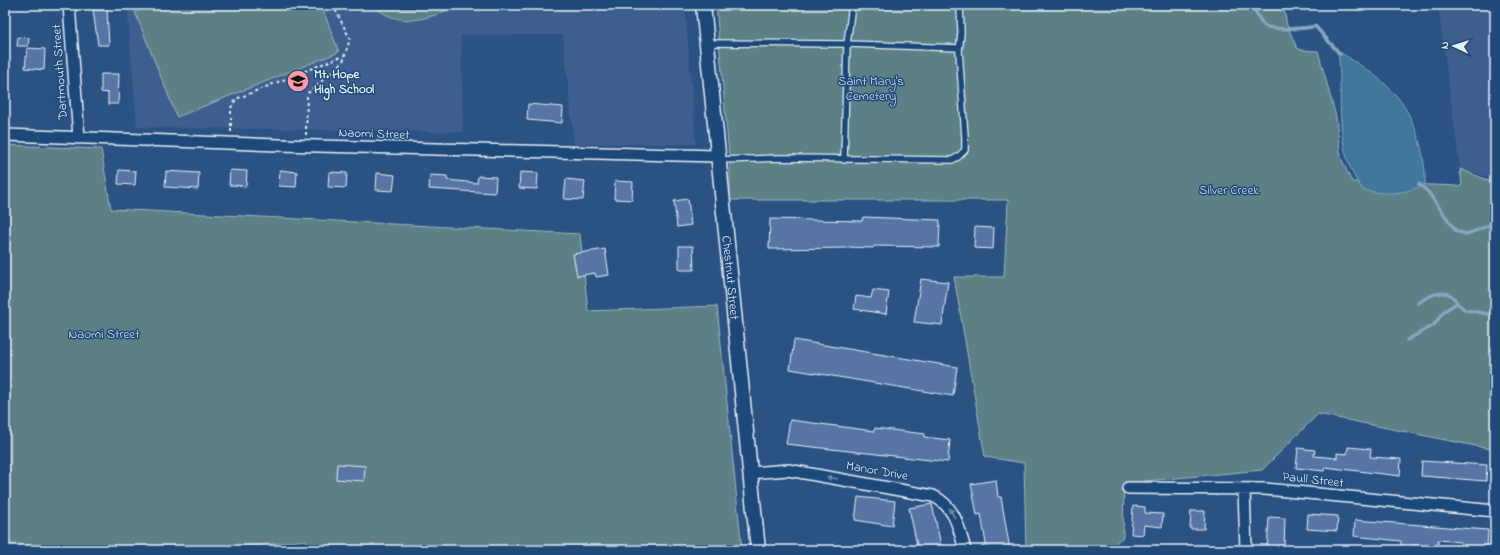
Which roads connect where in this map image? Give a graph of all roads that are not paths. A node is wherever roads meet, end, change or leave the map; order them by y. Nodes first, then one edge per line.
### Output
1 (69, 5) edge
2 (703, 5) edge
3 (852, 5) edge
4 (960, 5) edge
5 (707, 43) junction
6 (847, 44) junction
7 (959, 48) junction
8 (5, 135) edge
9 (80, 138) junction
10 (718, 158) junction
11 (844, 160) junction
12 (750, 473) junction
13 (1128, 488) dead end
14 (1244, 489) junction
15 (1495, 511) edge
16 (758, 550) edge
17 (965, 550) edge
18 (1246, 550) edge

1 - 9 street, Dartmouth Street
2 - 5 street, Chestnut Street
3 - 6 lane
4 - 7 lane
5 - 6 lane
5 - 10 street, Chestnut Street
6 - 7 lane
6 - 11 lane
7 - 11 lane
8 - 9 street, Naomi Street
9 - 10 street, Naomi Street
10 - 11 lane
10 - 12 street, Chestnut Street
12 - 16 street, Chestnut Street
17 -> 12 street, Manor Drive
13 - 14 street, Paull Street
14 - 15 street, Paull Street
14 - 18 street

